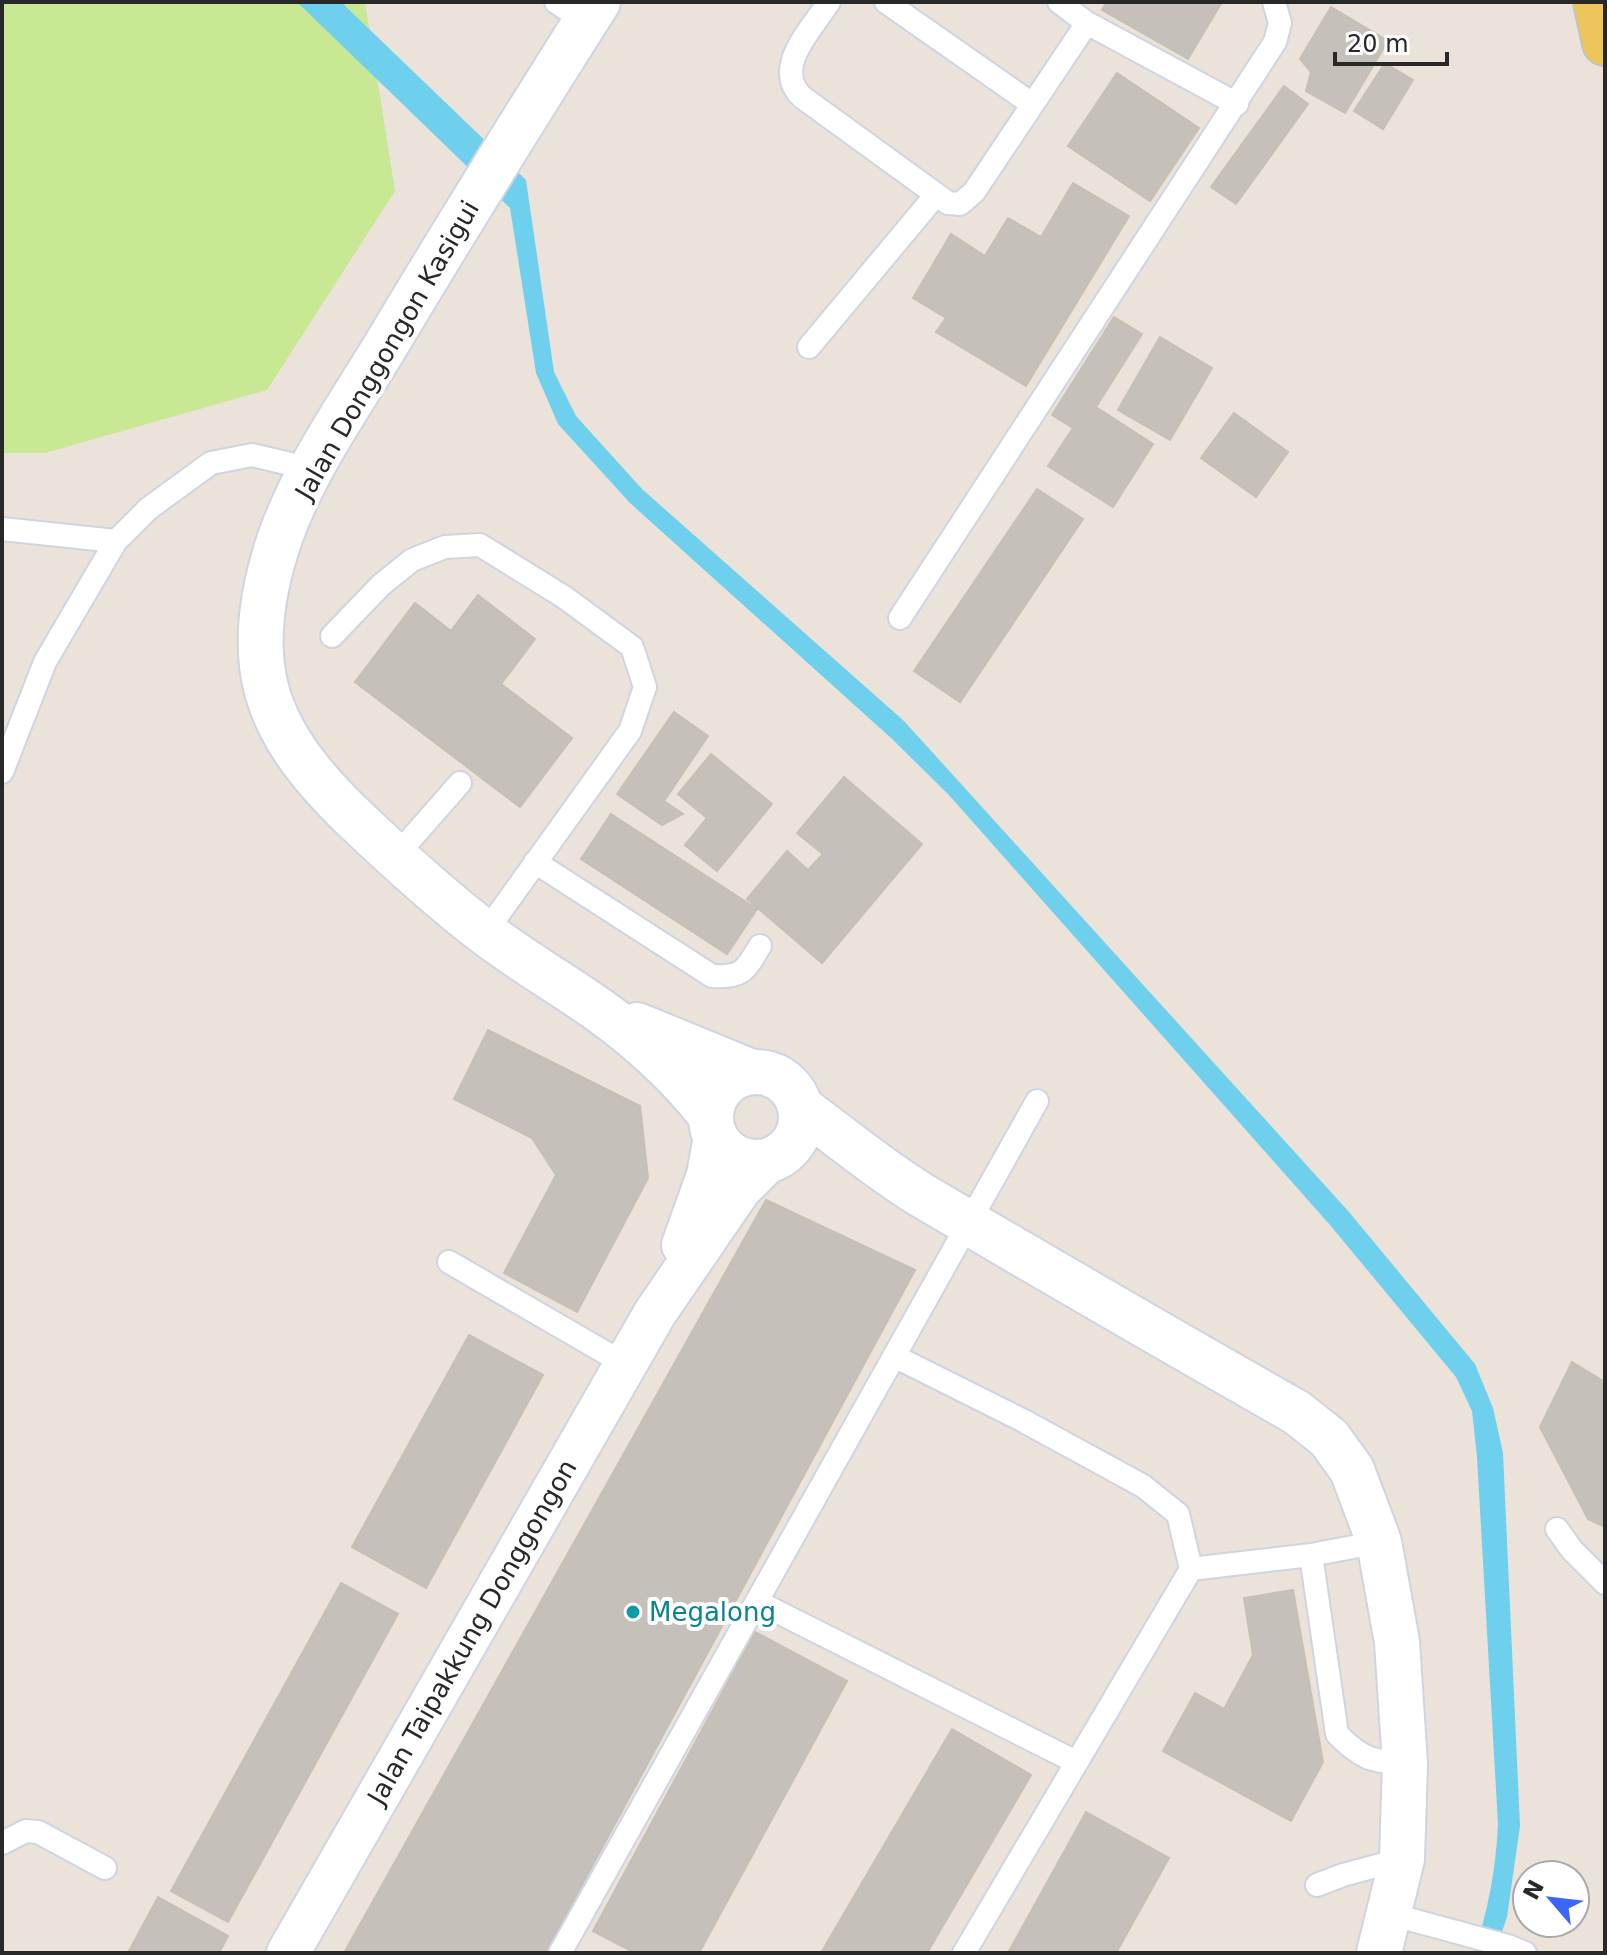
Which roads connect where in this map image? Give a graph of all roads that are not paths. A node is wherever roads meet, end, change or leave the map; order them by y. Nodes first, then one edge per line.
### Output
1 (829, 2) edge
2 (886, 2) edge
3 (1059, 2) edge
4 (1274, 2) edge
5 (1596, 2) edge
6 (580, 9) edge
7 (1087, 23) junction
8 (1605, 43) edge
9 (1032, 104) junction
10 (1237, 104) junction
11 (935, 196) junction
12 (809, 347) dead end
13 (311, 469) junction
14 (2, 529) edge
15 (116, 541) junction
16 (900, 618) dead end
17 (332, 636) dead end
18 (2, 772) edge
19 (460, 783) dead end
20 (396, 856) junction
21 (535, 862) junction
22 (485, 933) junction
23 (760, 946) dead end
24 (598, 1010) junction
25 (752, 1072) junction
26 (1037, 1101) dead end
27 (713, 1126) junction
28 (786, 1138) junction
29 (972, 1222) junction
30 (449, 1262) dead end
31 (655, 1313) junction
32 (894, 1356) junction
33 (625, 1364) junction
34 (1557, 1529) dead end
35 (1379, 1542) junction
36 (1311, 1555) junction
37 (1191, 1569) junction
38 (1605, 1583) edge
39 (758, 1602) junction
40 (1076, 1762) junction
41 (1405, 1764) junction
42 (2, 1843) edge
43 (1402, 1859) junction
44 (105, 1868) dead end
45 (1317, 1885) dead end
46 (1384, 1933) edge
47 (1516, 1949) edge
48 (288, 1953) edge
49 (560, 1953) edge
50 (964, 1953) edge

1 - 11 lane
2 - 9 lane
3 - 7 lane
4 - 10 lane
5 - 8 main road
6 - 13 street, Jalan Donggongon Kasigui
7 - 9 lane
7 - 10 lane
9 - 11 lane
10 - 16 lane
11 - 12 lane
13 - 15 lane
13 - 20 street, Jalan Donggongon Kasigui
14 - 15 lane
15 - 18 lane
17 - 21 lane
19 - 20 lane
20 - 22 street, Jalan Donggongon Kasigui
21 - 22 lane
21 - 23 lane
22 - 24 street, Jalan Donggongon Kasigui
24 - 25 street
24 - 27 street
25 - 27 street
25 - 28 street
26 - 29 lane
27 - 28 street
27 - 31 street, Jalan Taipakkung Donggongon
28 - 29 street
28 - 31 street, Jalan Taipakkung Donggongon
29 - 32 lane
29 - 35 street
30 - 33 lane
31 - 33 street, Jalan Taipakkung Donggongon
32 - 37 lane
32 - 39 lane
33 - 48 street, Jalan Taipakkung Donggongon
34 - 38 lane
35 - 36 lane
35 - 41 street
36 - 37 lane
36 - 41 lane
37 - 40 lane
39 - 40 lane
39 - 49 lane
40 - 50 lane
41 - 43 street
42 - 44 lane
43 - 45 lane
43 - 46 street
46 - 47 lane

